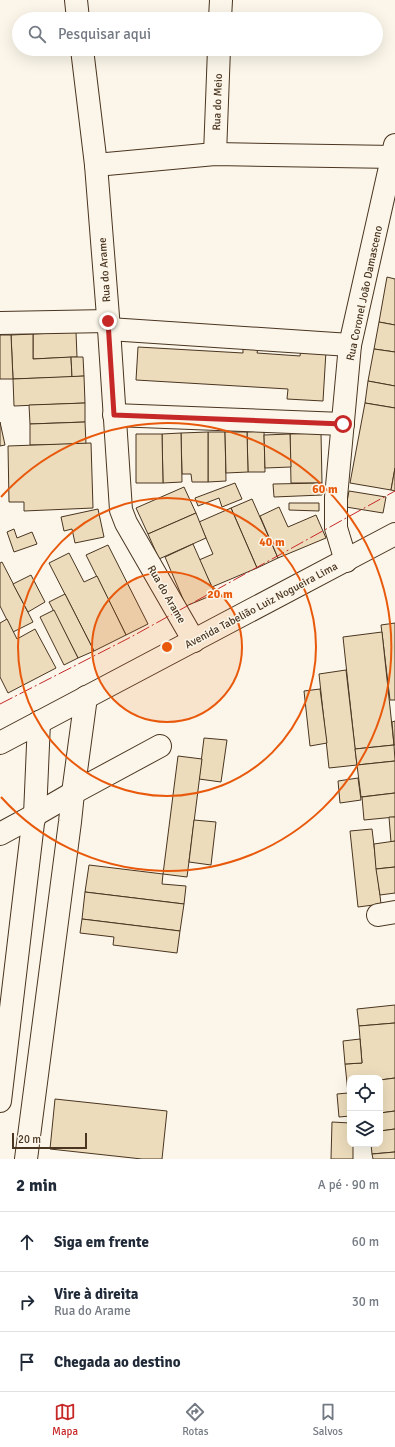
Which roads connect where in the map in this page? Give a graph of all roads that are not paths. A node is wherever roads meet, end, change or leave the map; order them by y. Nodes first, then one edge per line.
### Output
1 (76, 0) edge
2 (221, 0) edge
3 (77, 12) edge
4 (220, 12) edge
5 (83, 56) edge
6 (219, 56) edge
7 (394, 153) edge
8 (215, 154) junction
9 (96, 165) junction
10 (0, 323) edge
11 (109, 325) junction
12 (350, 345) junction
13 (114, 415) junction
14 (343, 424) junction
15 (395, 534) edge
16 (346, 561) junction
17 (194, 641) junction
18 (86, 697) junction
19 (39, 722) junction
20 (0, 742) edge
21 (160, 746) dead end
22 (72, 793) junction
23 (35, 815) junction
24 (0, 834) edge
25 (0, 1102) edge
26 (26, 1159) edge

1 - 3 main road
2 - 4 main road
5 - 9 main road, Rua do Arame
6 - 8 main road, Rua do Meio
7 - 8 main road
7 - 12 main road, Rua Coronel João Damasceno
8 - 9 main road
9 - 11 main road, Rua do Arame
10 - 11 main road
11 - 12 main road
11 - 13 main road, Rua do Arame
12 - 14 main road, Rua Coronel João Damasceno
13 - 14 main road
13 - 17 main road, Rua do Arame
14 - 16 main road, Rua Coronel João Damasceno
15 - 16 main road, Avenida Tabelião Luiz Nogueira Lima
16 - 17 main road, Avenida Tabelião Luiz Nogueira Lima
17 - 18 main road, Avenida Tabelião Luiz Nogueira Lima
18 - 19 main road, Avenida Tabelião Luiz Nogueira Lima
18 - 22 main road
19 - 20 main road, Avenida Tabelião Luiz Nogueira Lima
19 - 23 main road
21 - 22 main road
22 - 23 main road
22 - 26 main road
23 - 24 main road
23 - 25 main road

